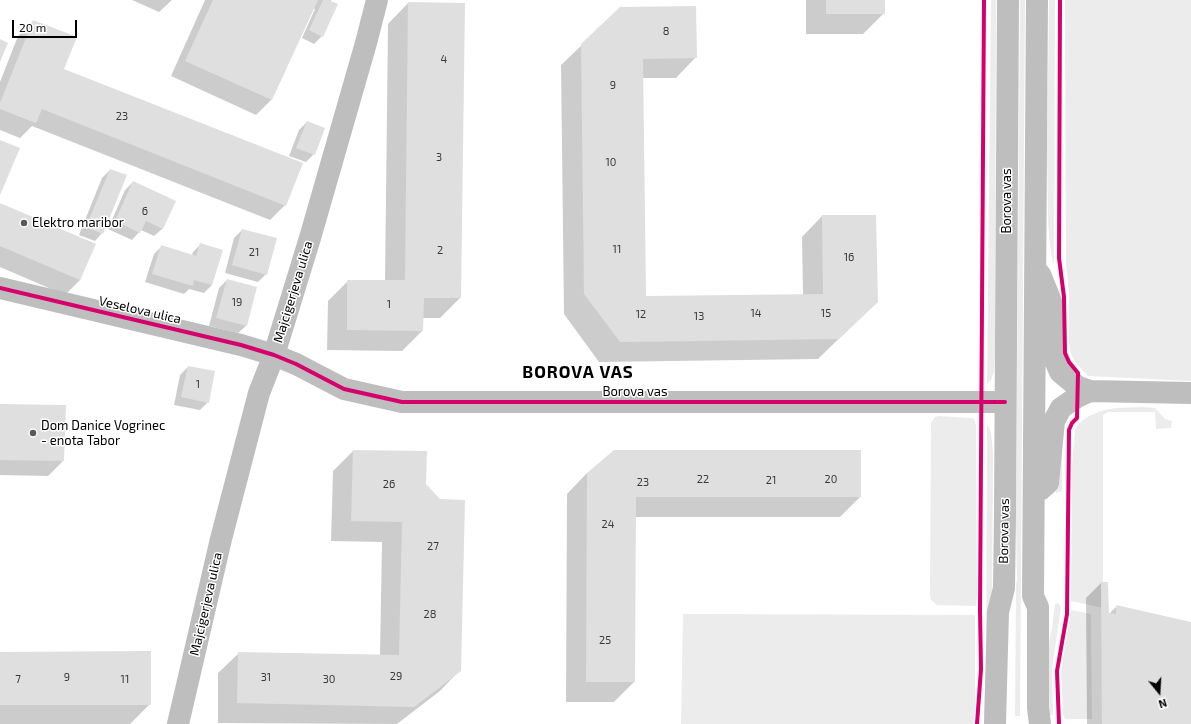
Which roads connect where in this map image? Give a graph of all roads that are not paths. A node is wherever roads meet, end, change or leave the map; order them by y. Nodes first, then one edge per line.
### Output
1 (377, 0) edge
2 (1008, 0) edge
3 (1037, 0) edge
4 (1036, 264) junction
5 (0, 288) edge
6 (274, 355) junction
7 (1090, 391) junction
8 (1191, 393) edge
9 (1005, 402) junction
10 (1034, 494) junction
11 (1004, 588) junction
12 (1034, 596) junction
13 (178, 724) edge
14 (995, 724) edge
15 (1009, 724) edge
16 (1026, 724) edge
17 (1040, 724) edge

1 - 6 street, Majcigerjeva ulica
2 - 9 street, Borova vas
3 - 4 street
4 - 7 street
4 - 10 street
5 - 6 street, Veselova ulica
6 - 9 street, Borova vas
6 - 13 street, Majcigerjeva ulica
7 - 8 street
7 - 10 street
9 - 11 street, Borova vas
10 - 12 street
11 - 14 street
11 - 15 street
12 - 16 street
12 - 17 street

